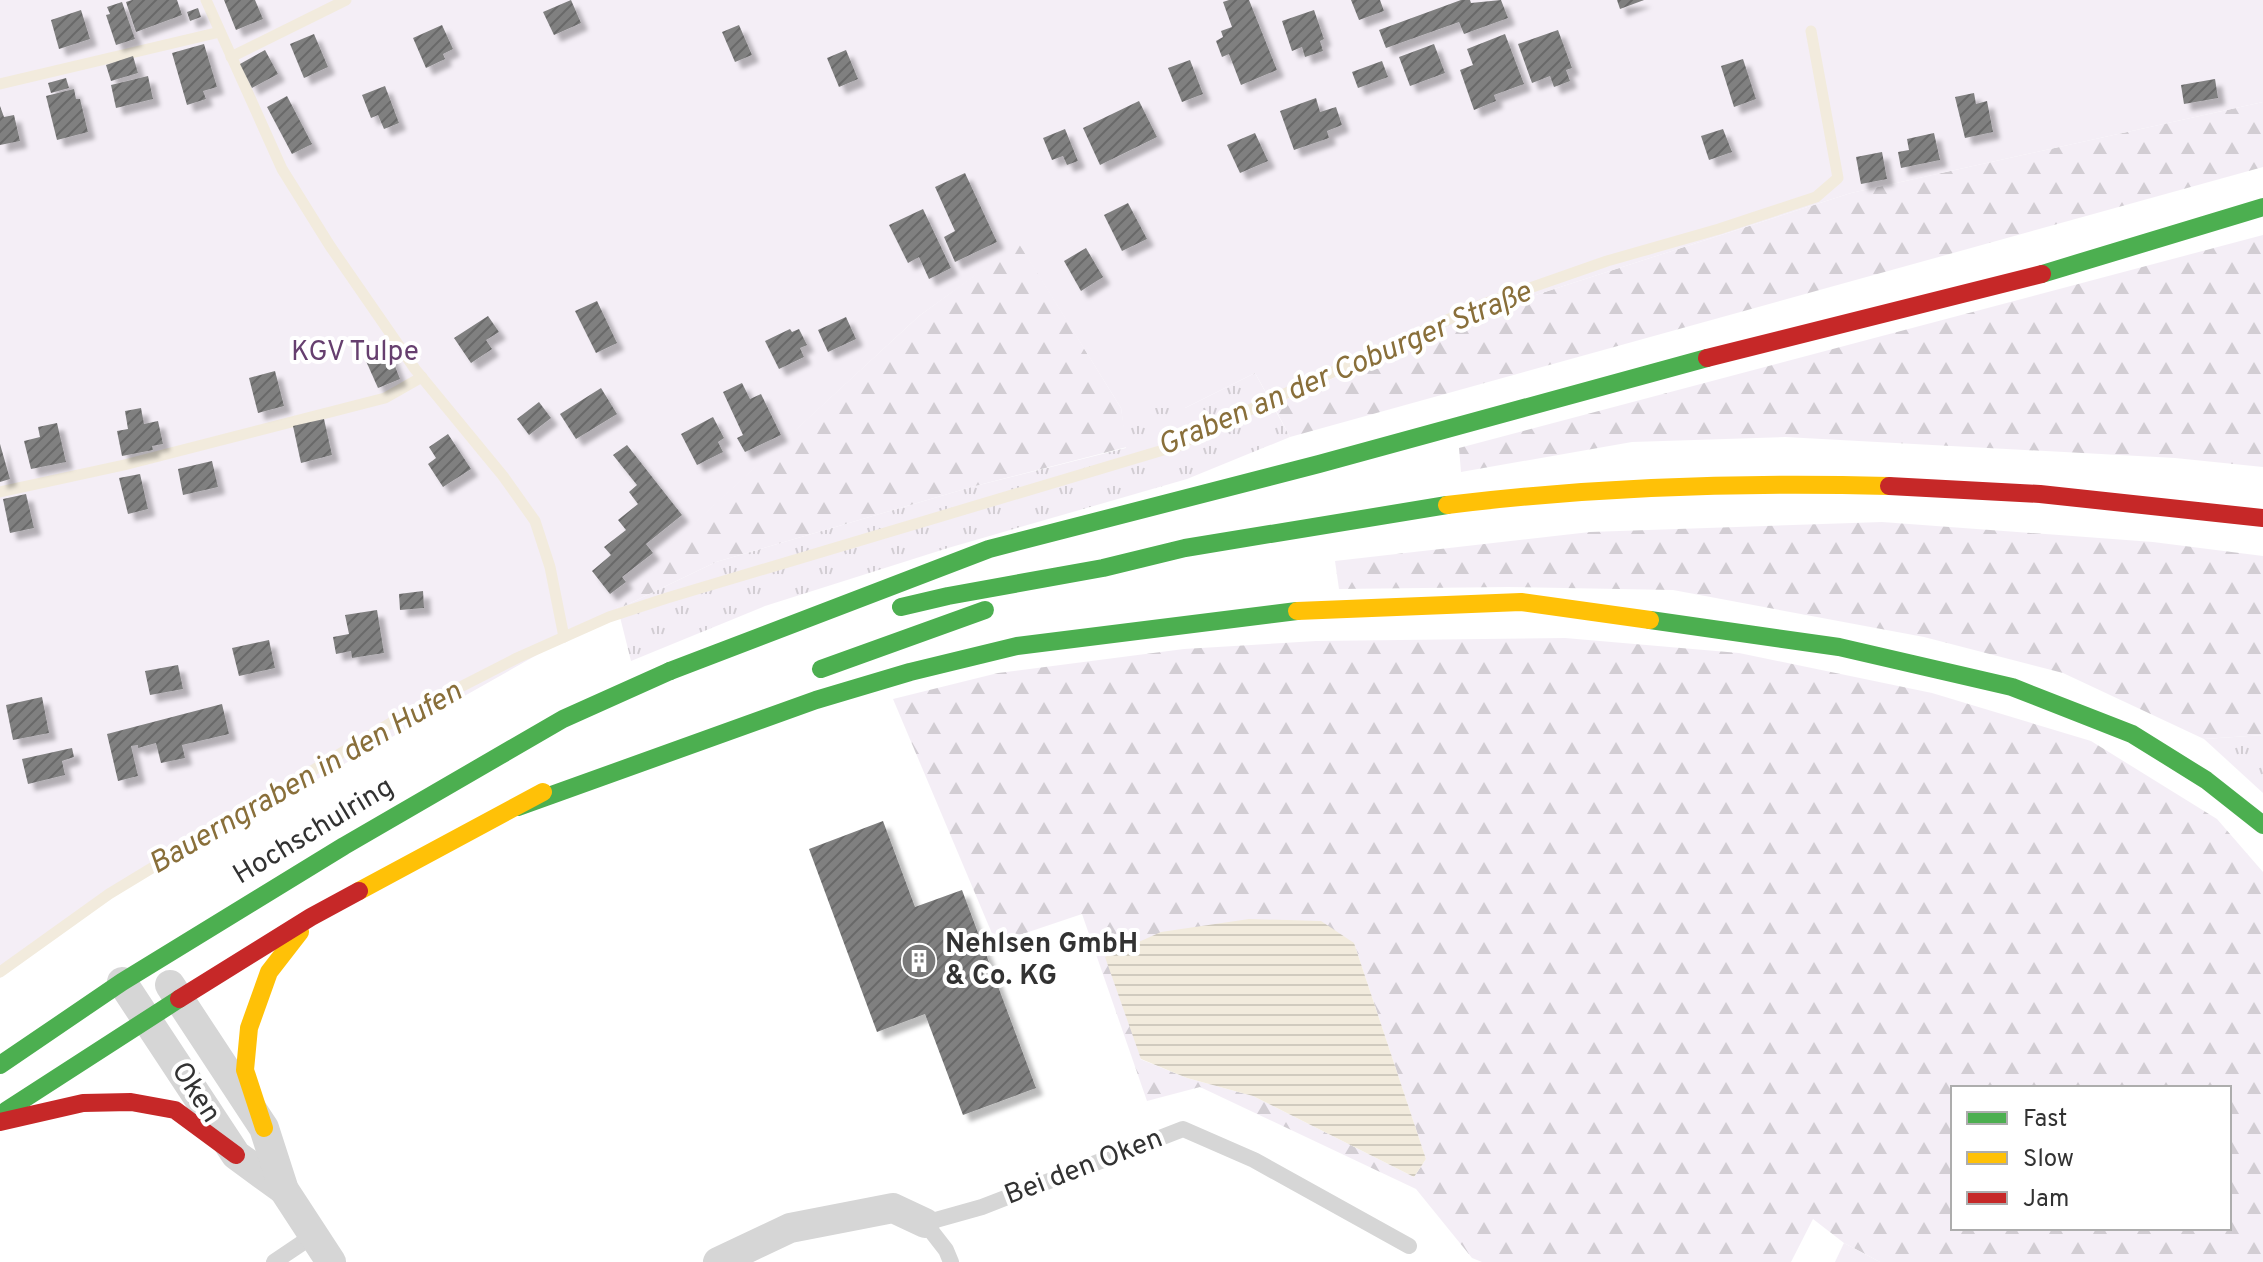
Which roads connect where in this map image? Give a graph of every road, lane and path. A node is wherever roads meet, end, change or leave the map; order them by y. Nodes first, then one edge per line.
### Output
1 (2263, 207) edge
2 (2263, 518) edge
3 (1089, 571) junction
4 (889, 610) dead end
5 (860, 618) dead end
6 (670, 671) junction
7 (810, 673) dead end
8 (604, 756) dead end
9 (518, 807) junction
10 (2263, 825) edge
11 (311, 917) junction
12 (155, 961) junction
13 (122, 982) junction
14 (179, 999) junction
15 (146, 1018) junction
16 (0, 1065) edge
17 (0, 1115) edge
18 (0, 1122) edge
19 (264, 1128) junction
20 (236, 1155) junction
21 (284, 1190) junction
22 (925, 1223) junction
23 (314, 1235) junction
24 (1409, 1246) dead end
25 (274, 1262) edge
26 (331, 1262) edge
27 (718, 1262) edge
28 (951, 1262) edge

1 - 6 main road
2 - 3 main road
3 - 4 main road
3 - 7 main road
5 - 6 main road
6 - 12 main road, Hochschulring
8 - 9 main road
9 - 10 main road
9 - 11 main road
11 - 14 main road
11 - 19 main road
12 - 13 main road, Hochschulring
12 - 14 street, Oken
13 - 15 street, Oken
13 - 16 main road, Hochschulring
14 - 15 main road
14 - 19 street, Oken
15 - 17 main road
15 - 20 street, Oken
18 - 20 main road
19 - 21 street, Oken
20 - 21 street, Oken
21 - 23 street, Oken
22 - 24 lane, Bei den Oken
22 - 27 street
22 - 28 lane
23 - 25 lane
23 - 26 street, Oken

